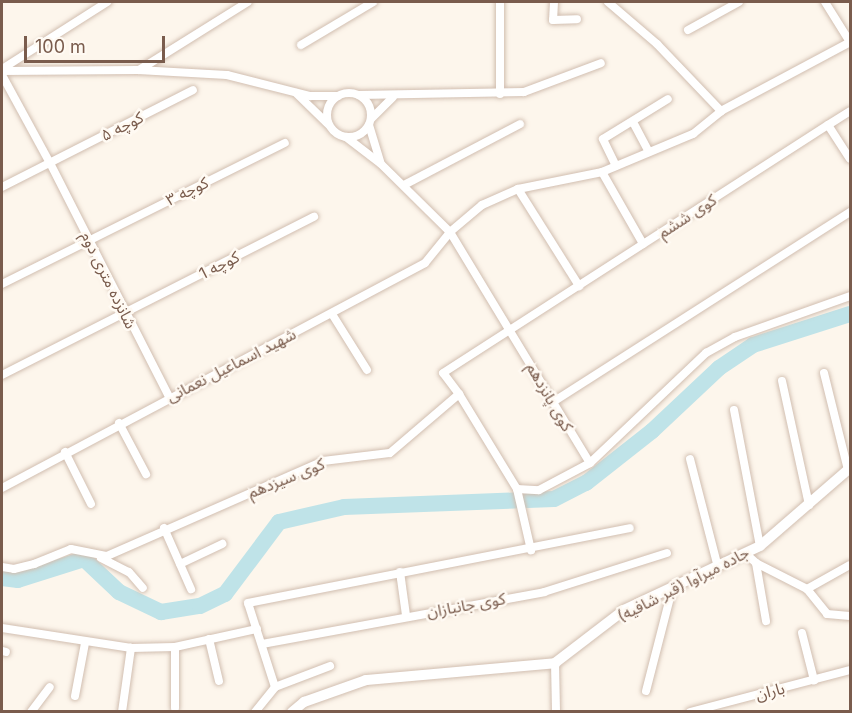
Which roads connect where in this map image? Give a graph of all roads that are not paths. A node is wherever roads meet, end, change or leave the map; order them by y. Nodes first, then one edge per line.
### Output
1 (107, 2) edge
2 (248, 2) edge
3 (373, 2) edge
4 (500, 2) edge
5 (554, 2) edge
6 (608, 2) edge
7 (739, 2) edge
8 (825, 2) edge
9 (577, 19) dead end
10 (688, 30) dead end
11 (850, 42) edge
12 (301, 45) dead end
13 (601, 63) dead end
14 (138, 70) junction
15 (2, 72) edge
16 (194, 90) dead end
17 (296, 93) junction
18 (500, 94) junction
19 (338, 96) junction
20 (359, 96) junction
21 (393, 97) junction
22 (668, 99) dead end
23 (721, 111) junction
24 (850, 111) edge
25 (370, 122) junction
26 (633, 122) junction
27 (520, 124) dead end
28 (828, 124) junction
29 (329, 126) junction
30 (346, 137) junction
31 (285, 143) dead end
32 (649, 152) junction
33 (850, 159) edge
34 (50, 163) junction
35 (381, 164) junction
36 (616, 166) junction
37 (602, 172) junction
38 (404, 185) junction
39 (2, 187) edge
40 (518, 189) junction
41 (850, 212) edge
42 (314, 217) dead end
43 (450, 232) junction
44 (90, 239) junction
45 (643, 244) junction
46 (2, 284) edge
47 (579, 286) junction
48 (850, 296) edge
49 (125, 314) junction
50 (332, 314) junction
51 (511, 329) junction
52 (367, 370) dead end
53 (824, 373) dead end
54 (2, 375) edge
55 (782, 381) dead end
56 (459, 394) junction
57 (169, 397) junction
58 (553, 402) junction
59 (734, 410) dead end
60 (119, 423) junction
61 (65, 452) junction
62 (690, 459) dead end
63 (590, 463) junction
64 (849, 469) edge
65 (146, 474) dead end
66 (2, 488) edge
67 (518, 489) junction
68 (91, 504) dead end
69 (809, 505) junction
70 (164, 528) junction
71 (630, 528) dead end
72 (222, 544) dead end
73 (760, 546) junction
74 (531, 550) junction
75 (667, 553) dead end
76 (746, 553) junction
77 (101, 558) junction
78 (756, 563) junction
79 (180, 564) junction
80 (850, 565) edge
81 (2, 567) edge
82 (718, 567) junction
83 (400, 572) junction
84 (673, 586) junction
85 (143, 588) dead end
86 (191, 589) dead end
87 (807, 589) junction
88 (406, 615) junction
89 (850, 616) edge
90 (766, 621) dead end
91 (2, 628) edge
92 (257, 629) junction
93 (802, 633) dead end
94 (209, 639) junction
95 (85, 643) junction
96 (262, 644) junction
97 (175, 647) junction
98 (131, 648) junction
99 (555, 663) junction
100 (330, 666) dead end
101 (850, 670) edge
102 (814, 680) junction
103 (219, 681) dead end
104 (50, 687) dead end
105 (276, 687) junction
106 (646, 691) dead end
107 (75, 696) dead end
108 (175, 708) dead end
109 (31, 711) edge
110 (122, 711) edge
111 (255, 711) edge
112 (292, 711) edge
113 (556, 711) edge
114 (690, 711) edge

1 - 15 street
2 - 14 street
3 - 12 street
4 - 18 street
5 - 9 street
6 - 23 street
7 - 10 street
8 - 11 street
11 - 23 street, شهید اسماعیل نعمانی
13 - 18 street
14 - 15 street
14 - 17 street
15 - 34 street, شانزده متری دوم
16 - 34 street, کوچه ۵
17 - 19 street
17 - 29 street
18 - 21 street
19 - 20 street
19 - 29 street
20 - 21 street
20 - 25 street
21 - 25 street
22 - 26 street
23 - 32 street, شهید اسماعیل نعمانی
24 - 28 street, کوی ششم
25 - 30 street
25 - 35 street
26 - 32 street
26 - 36 street
27 - 38 street
28 - 33 street
28 - 45 street, کوی ششم
29 - 30 street
30 - 35 street, کوی پانزدهم
31 - 44 street, کوچه ۳
32 - 36 street, شهید اسماعیل نعمانی
34 - 39 street, کوچه ۵
34 - 44 street, شانزده متری دوم
35 - 38 street, کوی پانزدهم
36 - 37 street, شهید اسماعیل نعمانی
37 - 40 street, شهید اسماعیل نعمانی
37 - 45 street
38 - 43 street, کوی پانزدهم
40 - 43 street, شهید اسماعیل نعمانی
40 - 47 street
41 - 58 street
42 - 49 street, کوچه 1
43 - 50 street, شهید اسماعیل نعمانی
43 - 51 street, کوی پانزدهم
44 - 46 street, کوچه ۳
44 - 49 street, شانزده متری دوم
45 - 47 street, کوی ششم
47 - 51 street, کوی ششم
48 - 63 street
49 - 54 street, کوچه 1
49 - 57 street, شانزده متری دوم
50 - 52 street
50 - 57 street, شهید اسماعیل نعمانی
51 - 56 street
51 - 58 street, کوی پانزدهم
53 - 64 street
55 - 69 street
56 - 67 street
56 - 70 street, کوی سیزدهم
57 - 60 street, شهید اسماعیل نعمانی
58 - 63 street, کوی پانزدهم
59 - 73 street
60 - 61 street, شهید اسماعیل نعمانی
60 - 65 street
61 - 66 street, شهید اسماعیل نعمانی
61 - 68 street
62 - 82 street
63 - 67 street
64 - 69 street, جاده میرآوا (قبر شافیه)
67 - 74 street
69 - 73 street, جاده میرآوا (قبر شافیه)
70 - 77 street, کوی سیزدهم
70 - 79 street
71 - 74 street
72 - 79 street
73 - 76 street, جاده میرآوا (قبر شافیه)
74 - 83 street
75 - 88 street, کوی جانبازان
76 - 78 street
76 - 82 street, جاده میرآوا (قبر شافیه)
77 - 81 street
77 - 85 street
78 - 87 street
78 - 90 street
79 - 86 street
80 - 87 street
82 - 84 street, جاده میرآوا (قبر شافیه)
83 - 88 street
83 - 92 street
84 - 99 street, جاده میرآوا (قبر شافیه)
84 - 106 street
87 - 89 street
88 - 96 street, کوی جانبازان
91 - 95 street
92 - 94 street
92 - 96 street
93 - 102 street
94 - 97 street
94 - 103 street
95 - 98 street
95 - 107 street
96 - 105 street
97 - 98 street
97 - 108 street
98 - 110 street
99 - 112 street
99 - 113 street
100 - 105 street
101 - 102 street, باران
102 - 114 street, باران
104 - 109 street
105 - 111 street

